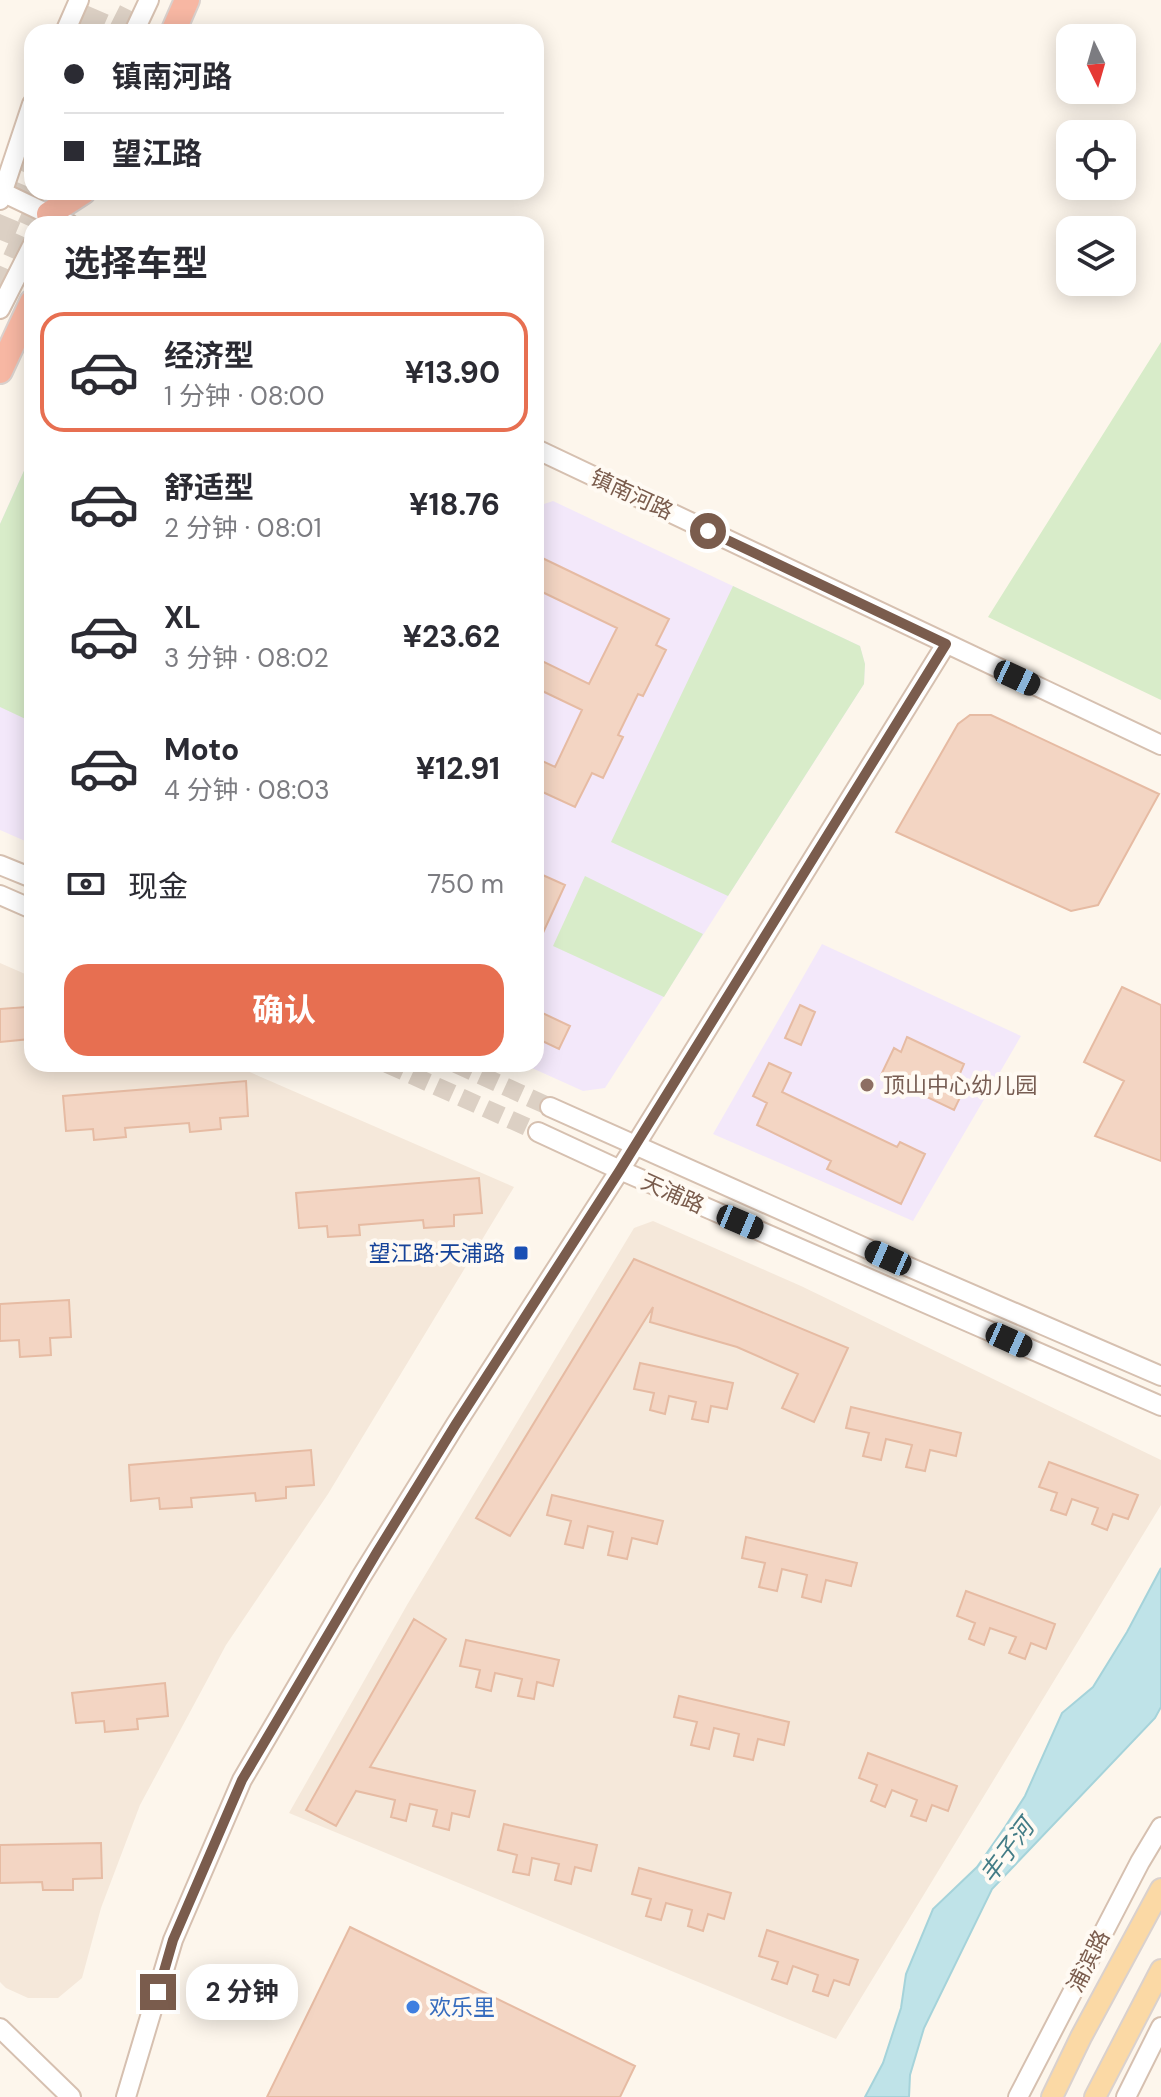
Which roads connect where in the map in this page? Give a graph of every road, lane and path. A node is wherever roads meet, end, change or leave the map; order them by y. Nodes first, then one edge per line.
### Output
1 (79, 0) edge
2 (149, 0) edge
3 (187, 0) edge
4 (68, 24) edge
5 (138, 24) edge
6 (176, 24) edge
7 (24, 127) edge
8 (1, 195) edge
9 (75, 200) edge
10 (44, 216) edge
11 (59, 216) edge
12 (24, 262) edge
13 (0, 309) edge
14 (24, 319) edge
15 (0, 371) edge
16 (544, 453) edge
17 (946, 644) junction
18 (1161, 745) edge
19 (0, 865) edge
20 (24, 875) edge
21 (0, 895) edge
22 (24, 906) edge
23 (550, 1107) tunnel mouth
24 (538, 1132) tunnel mouth
25 (636, 1145) junction
26 (620, 1170) junction
27 (1161, 1376) edge
28 (1161, 1406) edge
29 (1161, 1827) edge
30 (1161, 1889) edge
31 (1161, 1970) edge
32 (1161, 2027) edge
33 (0, 2028) edge
34 (71, 2097) edge
35 (126, 2097) edge
36 (1018, 2097) edge
37 (1052, 2097) edge
38 (1095, 2097) edge
39 (1126, 2097) edge

1 - 4 street
2 - 5 street
3 - 6 highway
7 - 8 street
8 - 10 street
9 - 11 highway
12 - 13 street
14 - 15 highway
16 - 17 street, 镇南河路
17 - 18 street, 镇南河路
17 - 25 street
19 - 20 street
21 - 22 street
23 - 25 street, 天浦路
24 - 26 street, 天浦路
25 - 26 street
25 - 27 street, 天浦路
26 - 28 street, 天浦路
26 - 35 street
29 - 36 street, 浦滨路
30 - 37 main road, 浦滨路
31 - 38 main road
32 - 39 street
33 - 34 street

